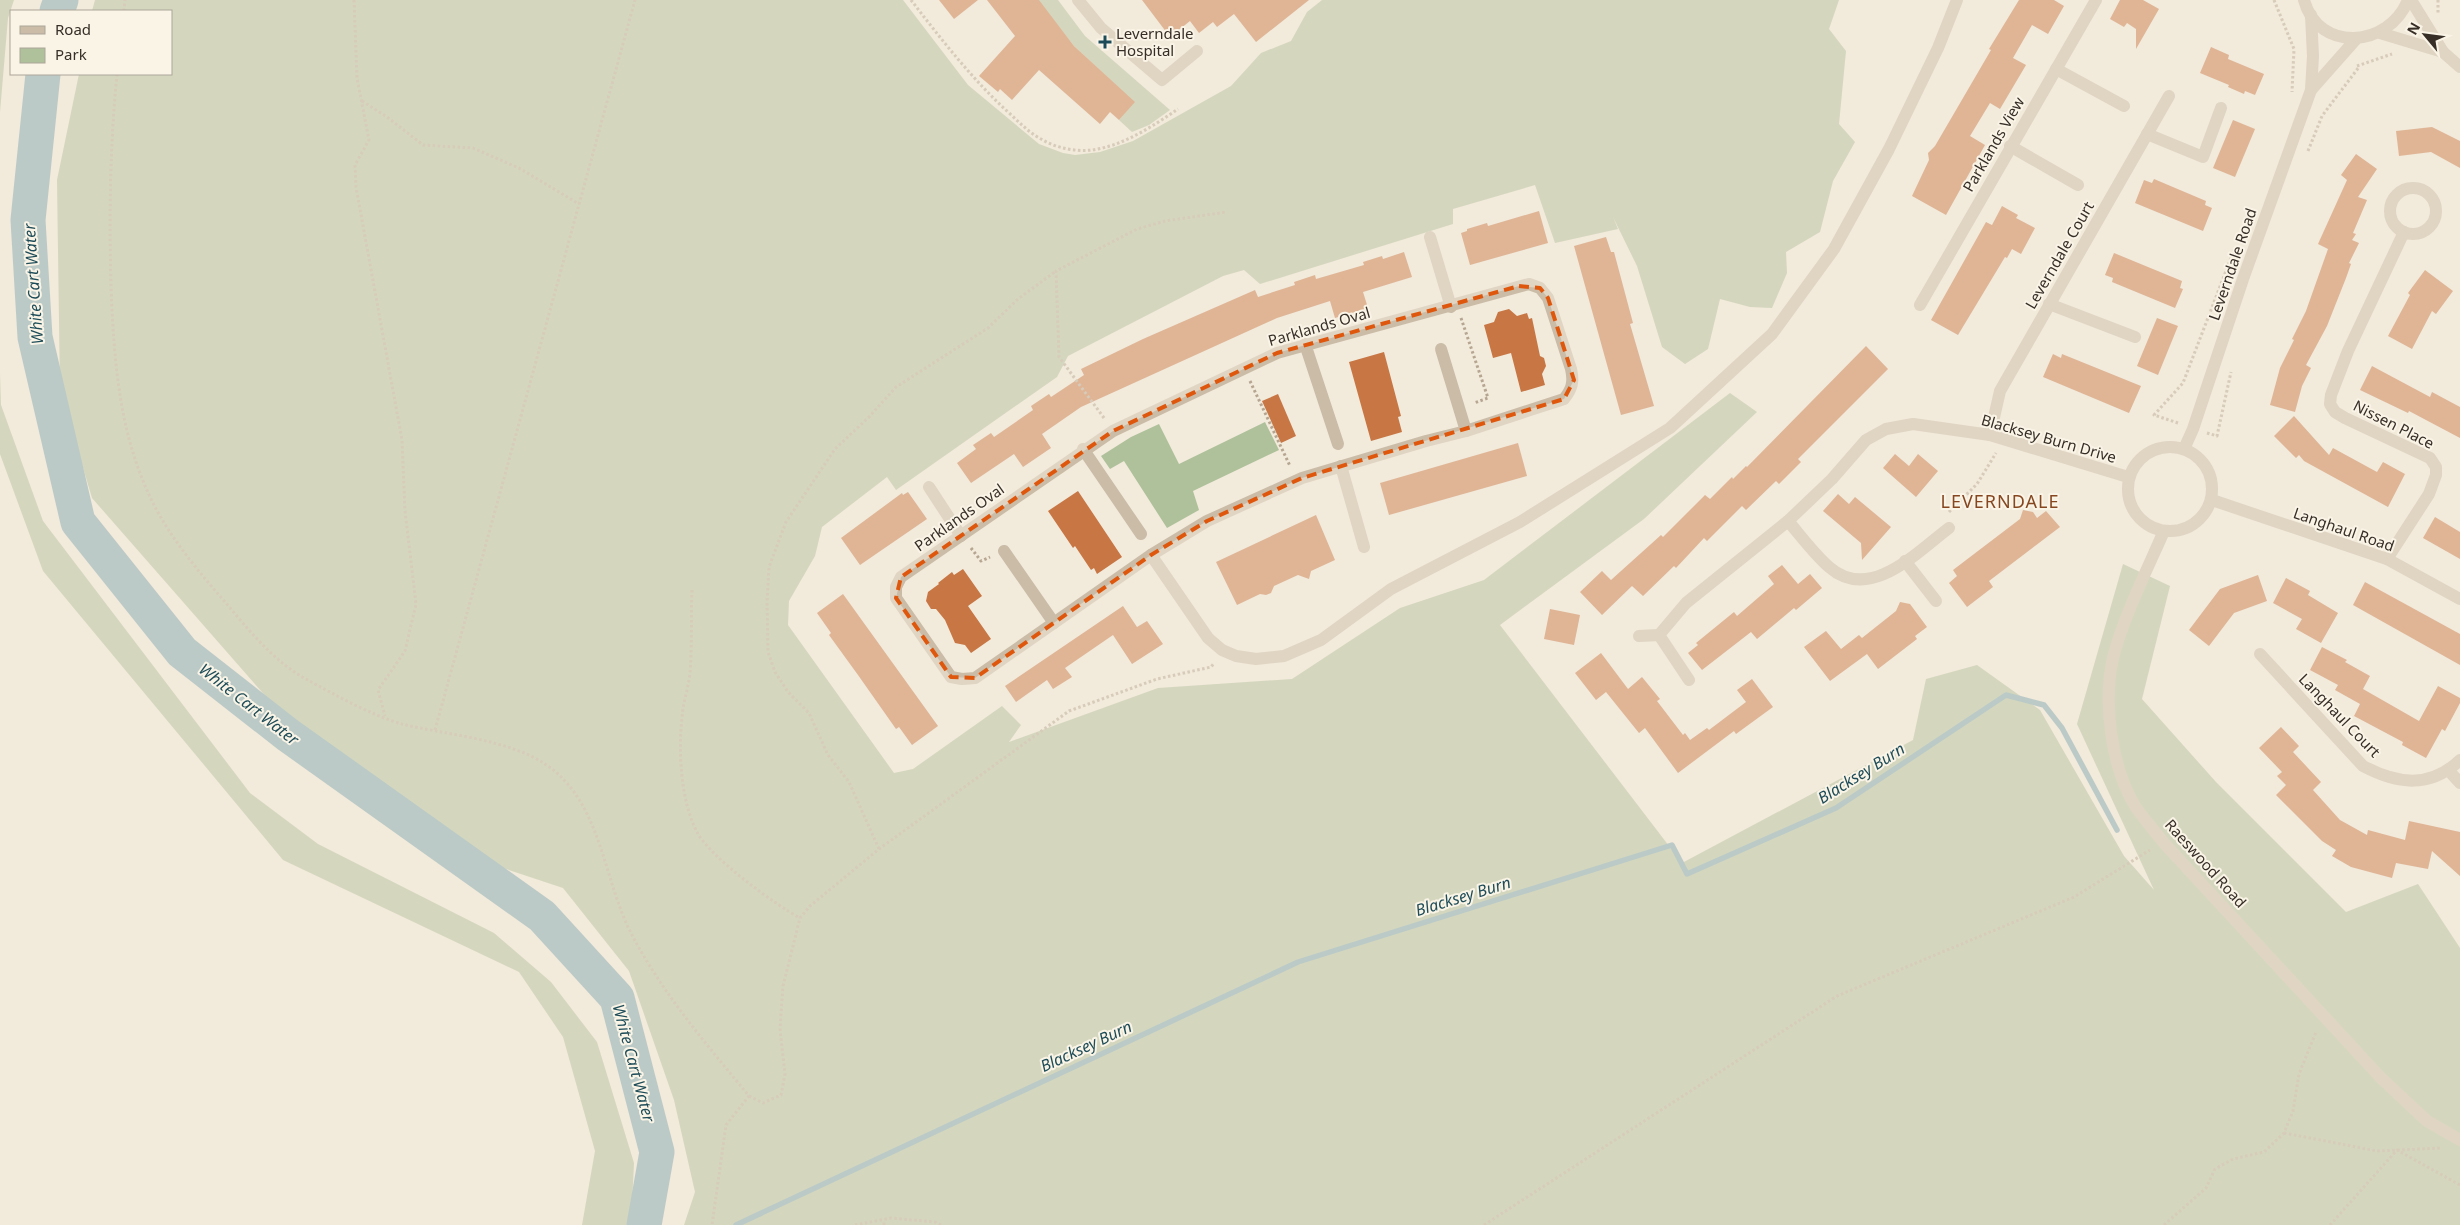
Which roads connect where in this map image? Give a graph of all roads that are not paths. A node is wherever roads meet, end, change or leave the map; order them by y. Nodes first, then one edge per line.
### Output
1 (1078, 0) edge
2 (1957, 0) edge
3 (2096, 0) edge
4 (2304, 0) edge
5 (2409, 0) edge
6 (2311, 15) junction
7 (2380, 33) junction
8 (2356, 38) junction
9 (1197, 51) dead end
10 (2443, 52) junction
11 (2460, 67) edge
12 (2056, 69) junction
13 (2311, 90) junction
14 (2169, 96) dead end
15 (2124, 106) dead end
16 (2221, 108) dead end
17 (2148, 134) junction
18 (2010, 146) junction
19 (2078, 185) dead end
20 (2404, 232) dead end
21 (1430, 237) dead end
22 (2049, 304) junction
23 (1920, 305) dead end
24 (1454, 306) junction
25 (2135, 337) dead end
26 (1305, 344) junction
27 (1441, 349) dead end
28 (1466, 431) junction
29 (1990, 435) junction
30 (1338, 444) dead end
31 (1084, 449) junction
32 (2184, 449) junction
33 (1340, 466) junction
34 (2128, 477) junction
35 (929, 487) dead end
36 (2212, 500) junction
37 (1788, 521) junction
38 (1949, 528) road end
39 (2164, 531) junction
40 (1141, 534) dead end
41 (961, 536) junction
42 (1364, 547) dead end
43 (1004, 551) road end
44 (1151, 555) junction
45 (2387, 559) junction
46 (1905, 561) junction
47 (2460, 598) edge
48 (1936, 601) dead end
49 (1054, 623) junction
50 (1659, 635) junction
51 (1639, 636) dead end
52 (2260, 654) dead end
53 (1689, 680) dead end
54 (2460, 760) edge
55 (2449, 771) junction
56 (2460, 783) edge
57 (2455, 1144) edge

1 - 9 street
2 - 44 street
3 - 12 street, Parklands View
4 - 6 street
5 - 7 street
5 - 10 street
6 - 8 street
6 - 13 street, Leverndale Road
7 - 8 street
7 - 10 street
8 - 13 street, Leverndale Road
10 - 11 street
12 - 15 street
12 - 18 street, Parklands View
13 - 32 street, Leverndale Road
14 - 17 street, Leverndale Court
16 - 17 street
17 - 22 street, Leverndale Court
18 - 19 street
18 - 23 street, Parklands View
20 - 45 street, Nissen Place
21 - 24 street
22 - 25 street
22 - 29 street, Leverndale Court
24 - 26 street, Parklands Oval
24 - 28 street, Parklands Oval
26 - 30 street
26 - 31 street, Parklands Oval
27 - 28 street
28 - 33 street, Parklands Oval
29 - 34 street, Blacksey Burn Drive
29 - 37 street, Blacksey Burn Drive
31 - 40 street
31 - 41 street, Parklands Oval
32 - 34 street
32 - 36 street
33 - 42 street
33 - 44 street, Parklands Oval
34 - 39 street
35 - 41 street
36 - 39 street
36 - 45 street, Langhaul Road
37 - 46 street
37 - 50 street, Blacksey Burn Drive
38 - 46 street
39 - 57 street, Raeswood Road
41 - 49 street, Parklands Oval
43 - 49 street
44 - 49 street, Parklands Oval
45 - 47 street, Langhaul Road
46 - 48 street
50 - 51 street
50 - 53 street
52 - 55 street, Langhaul Court
54 - 55 street, Langhaul Court
55 - 56 street

